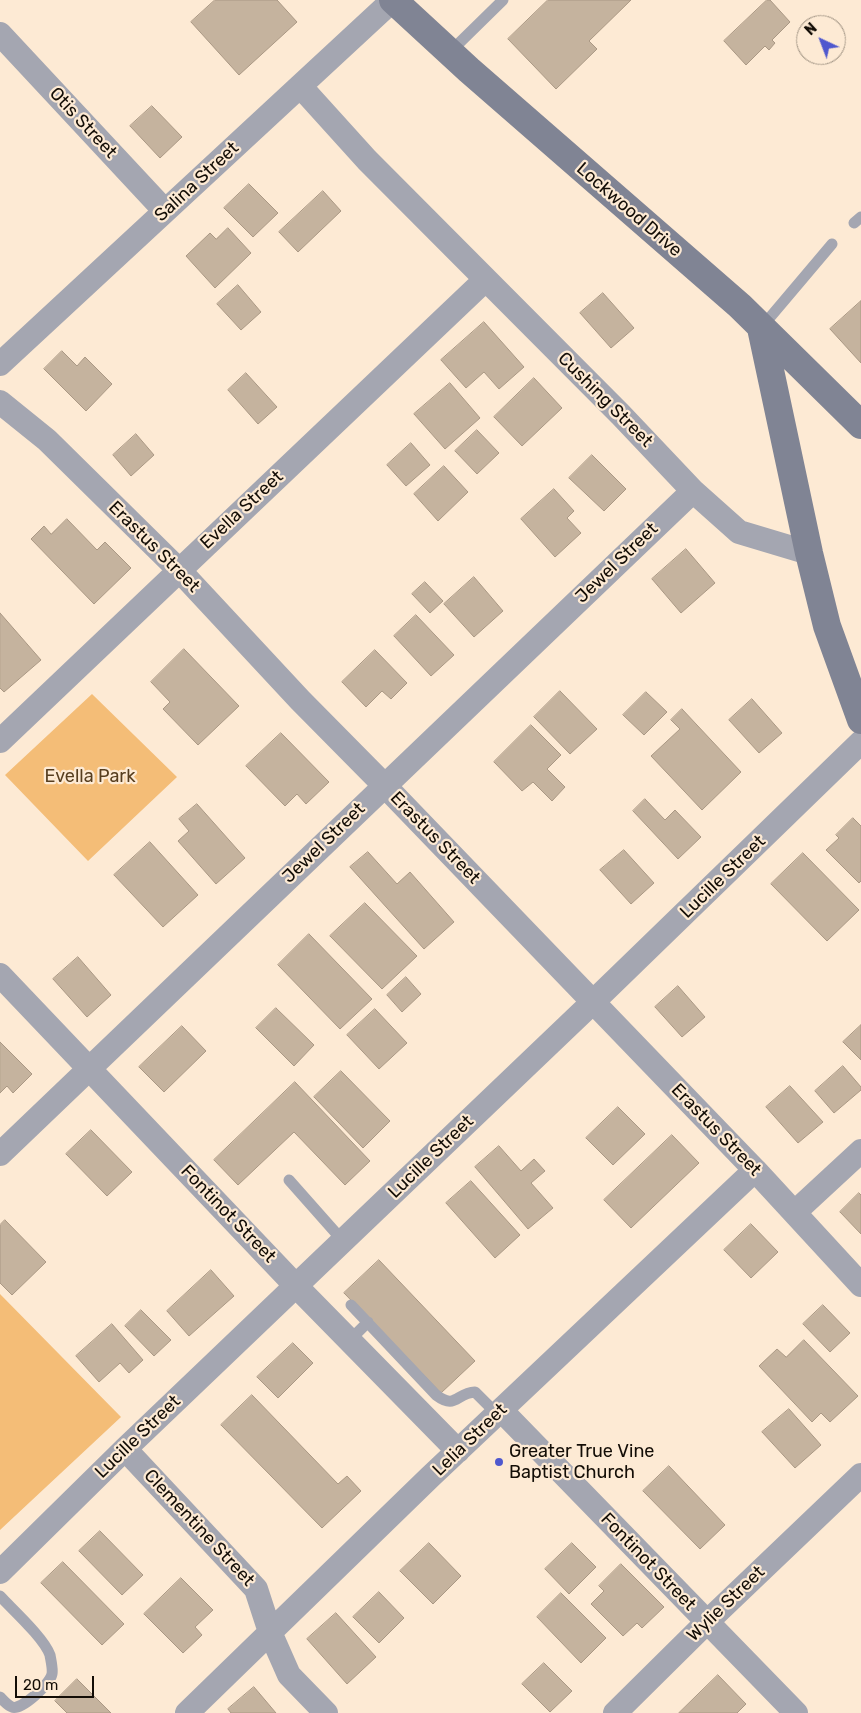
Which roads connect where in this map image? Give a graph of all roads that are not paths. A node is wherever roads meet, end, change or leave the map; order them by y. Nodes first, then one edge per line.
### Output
1 (393, 0) edge
2 (503, 0) edge
3 (0, 34) edge
4 (450, 52) junction
5 (300, 87) junction
6 (166, 211) junction
7 (832, 244) dead end
8 (485, 280) junction
9 (761, 328) junction
10 (0, 364) edge
11 (0, 402) edge
12 (861, 425) edge
13 (692, 491) junction
14 (809, 553) junction
15 (178, 570) junction
16 (861, 720) edge
17 (0, 741) edge
18 (861, 742) edge
19 (384, 785) junction
20 (0, 975) edge
21 (593, 1002) junction
22 (89, 1068) junction
23 (861, 1151) edge
24 (0, 1154) edge
25 (755, 1170) junction
26 (289, 1180) dead end
27 (795, 1212) junction
28 (343, 1241) junction
29 (861, 1284) edge
30 (296, 1286) junction
31 (351, 1305) dead end
32 (368, 1322) junction
33 (350, 1340) junction
34 (392, 1366) junction
35 (427, 1403) junction
36 (499, 1412) junction
37 (125, 1449) junction
38 (458, 1451) junction
39 (861, 1475) edge
40 (0, 1572) edge
41 (0, 1596) edge
42 (707, 1622) junction
43 (270, 1632) junction
44 (0, 1697) edge
45 (187, 1713) edge
46 (326, 1713) edge
47 (615, 1713) edge
48 (796, 1713) edge

1 - 4 main road, Lockwood Drive
1 - 5 street, Salina Street
2 - 4 lane
3 - 6 street, Otis Street
4 - 9 main road, Lockwood Drive
5 - 6 street, Salina Street
5 - 8 street, Cushing Street
6 - 10 street, Salina Street
7 - 9 lane
8 - 13 street, Cushing Street
8 - 15 street, Evella Street
9 - 12 main road, Lockwood Drive
9 - 14 main road
11 - 15 street, Erastus Street
13 - 14 street, Cushing Street
13 - 19 street, Jewel Street
14 - 16 main road
15 - 17 street, Evella Street
15 - 19 street, Erastus Street
18 - 21 street, Lucille Street
19 - 21 street, Erastus Street
19 - 22 street, Jewel Street
20 - 22 street, Fontinot Street
21 - 25 street, Erastus Street
21 - 28 street, Lucille Street
22 - 24 street, Jewel Street
22 - 30 street, Fontinot Street
23 - 27 street
25 - 27 street, Erastus Street
25 - 36 street, Lelia Street
26 - 28 lane
27 - 29 street, Erastus Street
28 - 30 street, Lucille Street
30 - 33 street, Fontinot Street
30 - 37 street, Lucille Street
31 - 32 lane
32 - 33 lane
32 - 34 lane
33 - 34 street, Fontinot Street
34 - 35 street, Fontinot Street
35 - 36 lane
35 - 38 street, Fontinot Street
36 - 38 street, Lelia Street
36 - 42 street, Fontinot Street
37 - 40 street, Lucille Street
37 - 43 street, Clementine Street
38 - 43 street, Lelia Street
39 - 42 street, Wylie Street
41 - 44 lane
42 - 47 street, Wylie Street
42 - 48 street, Fontinot Street
43 - 45 street, Lelia Street
43 - 46 street, Clementine Street

